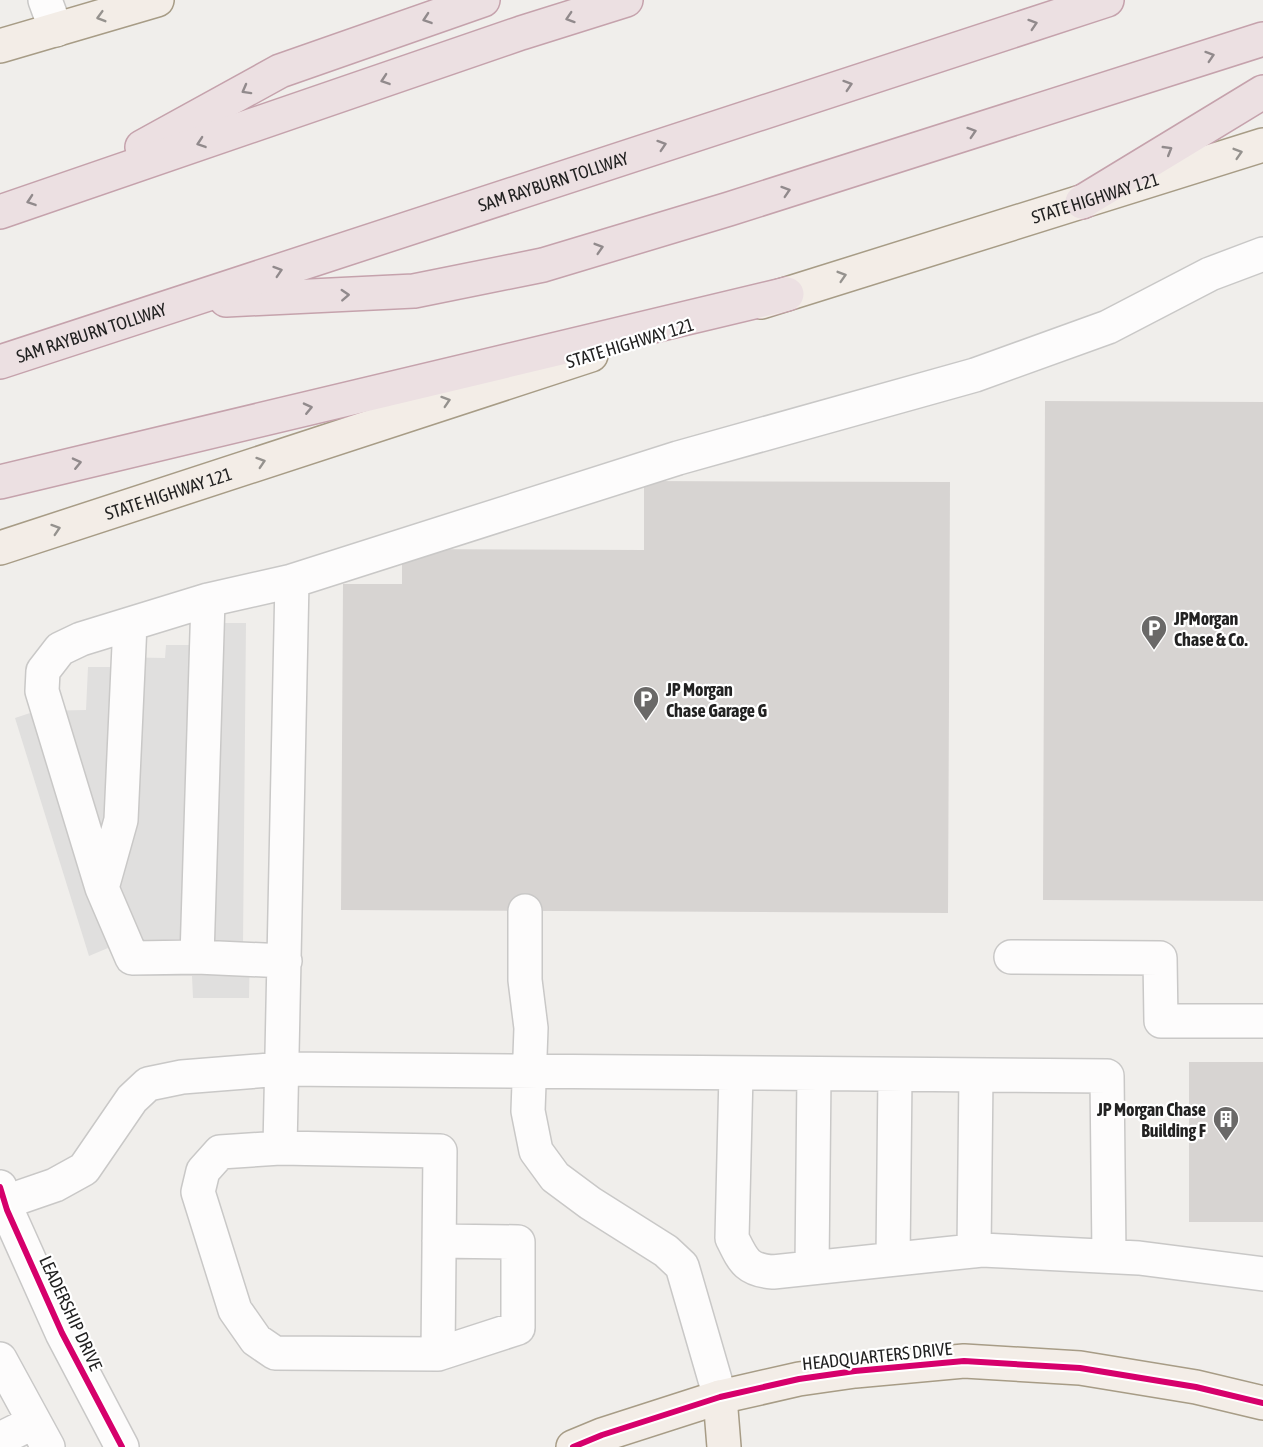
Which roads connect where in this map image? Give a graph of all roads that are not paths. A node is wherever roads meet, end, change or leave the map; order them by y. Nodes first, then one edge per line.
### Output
1 (157, 0) edge
2 (483, 0) edge
3 (626, 0) edge
4 (1107, 0) edge
5 (51, 15) edge
6 (1263, 39) edge
7 (0, 46) edge
8 (1263, 92) edge
9 (1263, 145) edge
10 (62, 191) junction
11 (1082, 202) junction
12 (0, 212) edge
13 (1263, 254) edge
14 (787, 294) junction
15 (182, 303) junction
16 (0, 362) edge
17 (0, 482) edge
18 (0, 548) edge
19 (292, 581) junction
20 (208, 600) junction
21 (130, 624) junction
22 (102, 888) junction
23 (525, 911) dead end
24 (197, 957) junction
25 (1011, 957) dead end
26 (285, 961) junction
27 (1263, 1021) edge
28 (282, 1069) junction
29 (530, 1071) junction
30 (736, 1074) junction
31 (814, 1074) junction
32 (895, 1075) junction
33 (976, 1075) junction
34 (280, 1148) junction
35 (2, 1198) edge
36 (439, 1241) junction
37 (974, 1251) junction
38 (1109, 1256) junction
39 (893, 1259) junction
40 (812, 1267) junction
41 (1263, 1274) edge
42 (438, 1354) junction
43 (0, 1359) edge
44 (720, 1397) junction
45 (1263, 1403) edge
46 (41, 1434) edge
47 (0, 1439) edge
48 (122, 1447) edge
49 (573, 1447) edge
50 (723, 1447) edge

1 -> 5 main road
2 -> 10 highway
3 -> 10 highway
15 -> 4 highway, SAM RAYBURN TOLLWAY
5 - 7 main road
15 -> 6 highway
11 -> 8 highway
11 -> 9 main road, STATE HIGHWAY 121
10 -> 12 highway
14 -> 11 main road, STATE HIGHWAY 121
13 - 19 street
17 -> 14 highway
18 -> 14 main road, STATE HIGHWAY 121
15 - 16 highway, SAM RAYBURN TOLLWAY
19 - 20 street
19 - 26 street
20 - 21 street
20 - 24 street
21 - 22 street
21 - 22 street
22 - 24 street
23 - 29 street
24 - 26 street
25 - 27 street
26 - 28 street
28 - 29 street
28 - 34 street
28 - 35 street
29 - 30 street
29 - 44 street
30 - 31 street
30 - 40 street
31 - 32 street
31 - 40 street
32 - 33 street
32 - 39 street
33 - 37 street
33 - 38 street
34 - 36 street
34 - 42 street
35 - 48 street, LEADERSHIP DRIVE
36 - 42 street
36 - 42 street
37 - 38 street
37 - 39 street
38 - 41 street
39 - 40 street
43 - 46 street
44 - 45 main road, HEADQUARTERS DRIVE
44 - 49 main road, HEADQUARTERS DRIVE
44 - 50 main road
46 - 47 street

